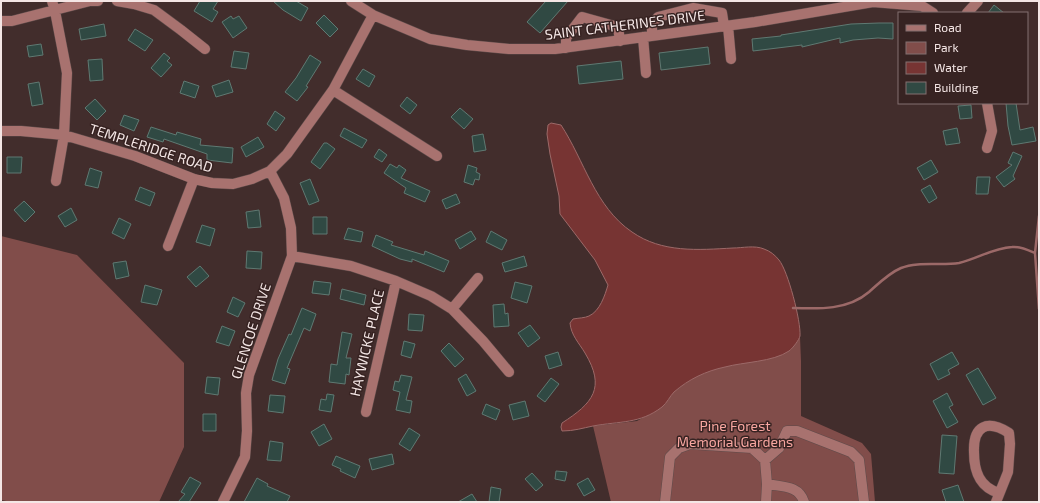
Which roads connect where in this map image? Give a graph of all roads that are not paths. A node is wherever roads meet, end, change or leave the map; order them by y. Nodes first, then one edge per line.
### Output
1 (98, 1) edge
2 (117, 1) edge
3 (351, 1) edge
4 (978, 1) edge
5 (54, 6) edge
6 (931, 12) edge
7 (968, 12) edge
8 (373, 15) junction
9 (1, 21) edge
10 (726, 26) junction
11 (648, 37) junction
12 (620, 40) junction
13 (566, 48) junction
14 (205, 49) dead end
15 (732, 59) dead end
16 (646, 73) dead end
17 (333, 90) junction
18 (987, 104) edge
19 (1, 131) edge
20 (64, 135) junction
21 (987, 148) dead end
22 (437, 156) dead end
23 (270, 171) junction
24 (194, 179) junction
25 (56, 181) dead end
26 (168, 246) dead end
27 (292, 256) junction
28 (478, 278) dead end
29 (396, 281) junction
30 (452, 310) junction
31 (509, 372) dead end
32 (366, 412) dead end
33 (765, 460) junction
34 (767, 484) junction
35 (997, 498) edge
36 (223, 502) edge
37 (665, 502) edge
38 (766, 502) edge
39 (804, 502) edge
40 (864, 502) edge

1 - 5 street
2 - 14 street
3 - 8 street, SAINT CATHERINES DRIVE
4 - 7 street
5 - 9 street
5 - 20 street
6 - 10 street, SAINT CATHERINES DRIVE
8 - 13 street, SAINT CATHERINES DRIVE
8 - 17 street, TEMPLERIDGE ROAD
10 - 11 street, SAINT CATHERINES DRIVE
10 - 11 street
10 - 15 street
11 - 12 street, SAINT CATHERINES DRIVE
11 - 16 street
12 - 13 street, SAINT CATHERINES DRIVE
12 - 13 street
17 - 22 street
17 - 23 street, TEMPLERIDGE ROAD
18 - 21 street
19 - 20 street, TEMPLERIDGE ROAD
20 - 24 street, TEMPLERIDGE ROAD
20 - 25 street
23 - 24 street, TEMPLERIDGE ROAD
23 - 27 street, GLENCOE DRIVE
24 - 26 street
27 - 29 street
27 - 36 street, GLENCOE DRIVE
28 - 30 street
29 - 30 street
29 - 32 street, HAYWICKE PLACE
30 - 31 street
33 - 34 street
33 - 37 street
33 - 40 street
34 - 38 street
34 - 39 street
35 - 35 street

